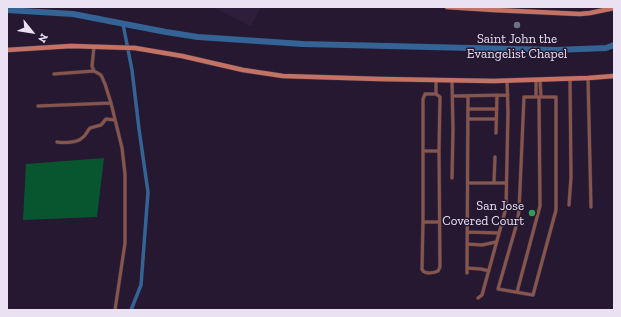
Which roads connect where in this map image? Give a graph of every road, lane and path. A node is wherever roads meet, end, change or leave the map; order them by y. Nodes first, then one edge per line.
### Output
1 (447, 7) edge
2 (614, 8) edge
3 (94, 47) junction
4 (7, 50) edge
5 (94, 71) junction
6 (54, 74) dead end
7 (614, 76) edge
8 (588, 78) junction
9 (570, 79) junction
10 (436, 80) junction
11 (452, 80) junction
12 (507, 80) junction
13 (538, 80) junction
14 (436, 94) junction
15 (508, 95) junction
16 (453, 96) junction
17 (468, 96) junction
18 (497, 96) junction
19 (539, 97) junction
20 (111, 103) junction
21 (38, 106) dead end
22 (468, 109) junction
23 (497, 109) junction
24 (468, 119) junction
25 (496, 119) junction
26 (115, 120) junction
27 (496, 133) dead end
28 (57, 142) dead end
29 (423, 150) junction
30 (439, 151) junction
31 (495, 157) dead end
32 (452, 178) dead end
33 (494, 182) junction
34 (506, 182) junction
35 (468, 183) junction
36 (569, 205) dead end
37 (591, 207) dead end
38 (423, 222) junction
39 (439, 222) junction
40 (467, 232) junction
41 (499, 233) junction
42 (496, 242) junction
43 (467, 244) junction
44 (467, 268) junction
45 (489, 271) junction
46 (467, 273) dead end
47 (517, 292) junction
48 (478, 298) dead end
49 (115, 310) edge

1 - 2 street
3 - 4 street
3 - 5 street
3 - 10 street
5 - 6 street
5 - 20 street
7 - 8 street
8 - 9 street
8 - 37 street
9 - 13 street
9 - 36 street
10 - 11 street
10 - 14 street
11 - 12 street
11 - 16 street
12 - 13 street
12 - 15 street
13 - 19 street
14 - 29 street
14 - 30 street
15 - 18 street
15 - 34 street
16 - 17 street
16 - 32 street
17 - 18 street
17 - 22 street
18 - 23 street
19 - 47 street
19 - 47 street
19 - 47 street
20 - 21 street
20 - 26 street
22 - 23 street
22 - 24 street
23 - 25 street
24 - 25 street
24 - 35 street
25 - 27 street
26 - 28 street
26 - 49 street
29 - 30 street
29 - 38 street
30 - 39 street
31 - 33 street
33 - 34 street
33 - 35 street
34 - 41 street
35 - 40 street
38 - 39 street
38 - 39 street
40 - 41 street
40 - 43 street
41 - 42 street
42 - 43 street
42 - 45 street
43 - 44 street
44 - 45 street
44 - 46 street
45 - 48 street

